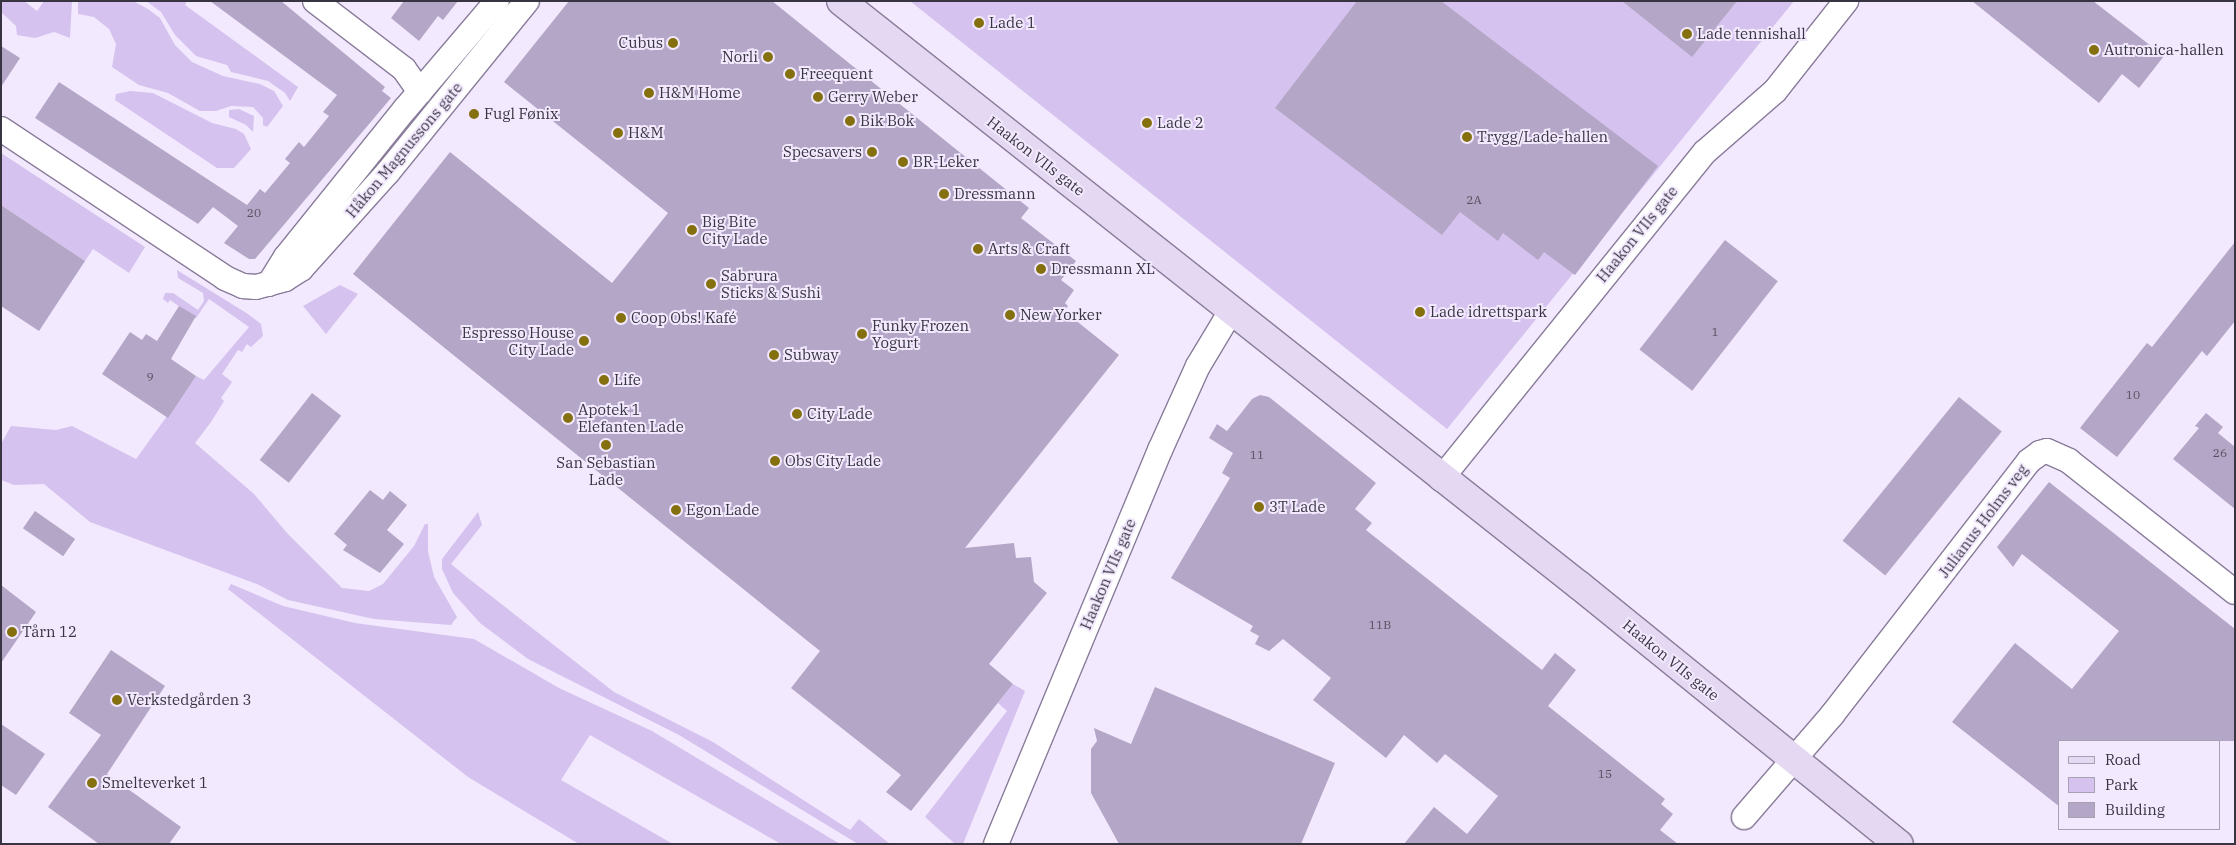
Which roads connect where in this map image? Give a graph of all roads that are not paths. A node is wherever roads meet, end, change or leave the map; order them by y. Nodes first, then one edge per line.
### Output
1 (315, 1) edge
2 (497, 1) edge
3 (527, 1) edge
4 (841, 1) edge
5 (1846, 1) edge
6 (420, 92) junction
7 (1, 129) edge
8 (269, 284) junction
9 (1231, 311) junction
10 (1441, 479) junction
11 (2235, 592) edge
12 (1794, 759) junction
13 (1744, 816) dead end
14 (996, 844) edge
15 (1899, 844) edge

1 - 6 street
2 - 6 street, Håkon Magnussons gate
3 - 8 street, Håkon Magnussons gate
4 - 9 main road, Haakon VIIs gate
5 - 10 street, Haakon VIIs gate
6 - 8 street, Håkon Magnussons gate
7 - 8 street, Håkon Magnussons gate
9 - 10 main road, Haakon VIIs gate
9 - 14 street, Haakon VIIs gate
10 - 12 main road, Haakon VIIs gate
11 - 12 street, Julianus Holms veg
12 - 13 street, Julianus Holms veg
12 - 15 main road, Haakon VIIs gate

